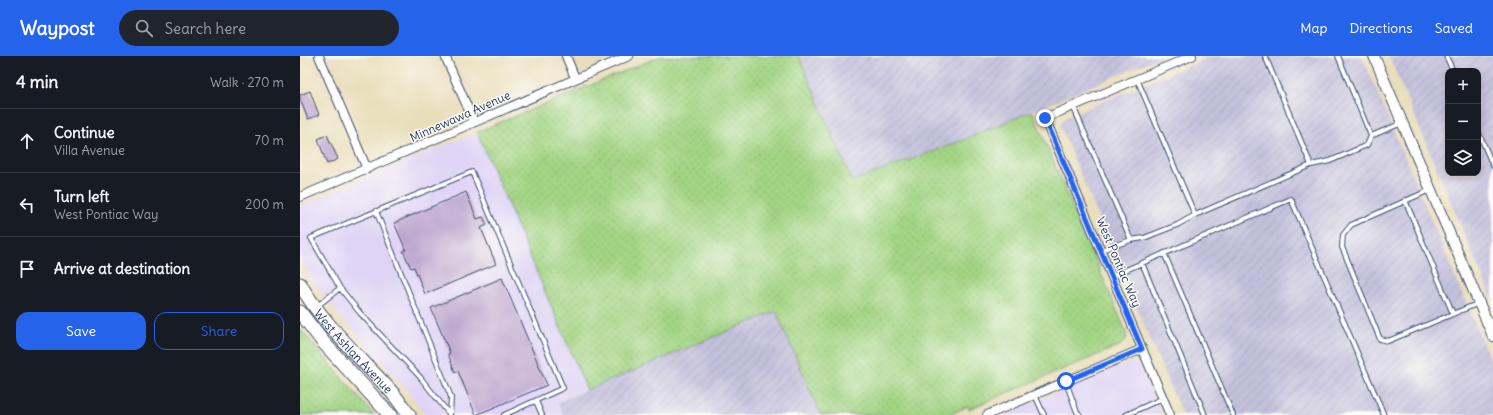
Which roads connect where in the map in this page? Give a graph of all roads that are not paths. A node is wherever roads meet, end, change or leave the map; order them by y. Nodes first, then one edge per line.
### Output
1 (319, 56) edge
2 (445, 56) edge
3 (566, 56) edge
4 (629, 56) edge
5 (1192, 56) edge
6 (1265, 56) edge
7 (1338, 56) edge
8 (1374, 56) edge
9 (1446, 56) edge
10 (1451, 68) edge
11 (575, 78) junction
12 (1137, 79) junction
13 (1073, 106) junction
14 (474, 122) junction
15 (1402, 123) junction
16 (1371, 136) junction
17 (1481, 138) edge
18 (1311, 165) junction
19 (1493, 166) edge
20 (367, 169) junction
21 (1431, 189) junction
22 (300, 197) edge
23 (1405, 200) junction
24 (376, 211) junction
25 (1195, 215) junction
26 (1131, 240) junction
27 (1101, 250) junction
28 (1164, 253) junction
29 (1142, 263) junction
30 (1112, 276) junction
31 (300, 284) edge
32 (340, 288) junction
33 (1479, 303) junction
34 (316, 307) junction
35 (300, 312) edge
36 (1453, 314) junction
37 (1493, 336) edge
38 (1142, 349) junction
39 (1066, 381) junction
40 (1035, 394) junction
41 (1163, 398) junction
42 (536, 401) junction
43 (1233, 414) edge
44 (390, 415) edge
45 (409, 415) edge
46 (450, 415) edge
47 (504, 415) edge
48 (542, 415) edge
49 (987, 415) edge
50 (1044, 415) edge
51 (1080, 415) edge
52 (1126, 415) edge
53 (1170, 415) edge
54 (1205, 415) edge
55 (1227, 415) edge
56 (1384, 415) edge

1 - 20 street
2 - 14 street
3 - 11 street
4 - 11 street, Minnewawa Avenue
5 - 12 street
6 - 18 lane
7 - 16 lane
8 - 15 street
9 - 10 lane
11 - 14 street, Minnewawa Avenue
12 - 13 street
12 - 25 lane
13 - 26 lane
13 - 27 street, West Pontiac Way
14 - 20 street, Minnewawa Avenue
15 - 16 lane
15 - 21 street
16 - 18 lane
17 - 19 lane
18 - 25 lane
20 - 22 street, Minnewawa Avenue
21 - 23 lane
21 - 33 street
23 - 36 lane
23 - 36 lane
24 - 32 lane
24 - 42 lane
24 - 46 lane
25 - 26 lane
26 - 27 lane
27 - 30 street, West Pontiac Way
28 - 29 lane
28 - 43 lane
28 - 56 lane
29 - 30 lane
29 - 54 lane
30 - 38 street, West Pontiac Way
31 - 34 main road, West Ashlan Avenue
32 - 34 lane
32 - 46 lane
33 - 36 lane
33 - 37 street
34 - 45 main road, West Ashlan Avenue
35 - 44 main road, West Ashlan Avenue
38 - 39 street
38 - 41 street, West Pontiac Way
39 - 40 street
39 - 51 lane
40 - 49 street
40 - 50 lane
41 - 52 lane
41 - 53 street, West Pontiac Way
42 - 47 lane
42 - 48 lane
43 - 55 lane

